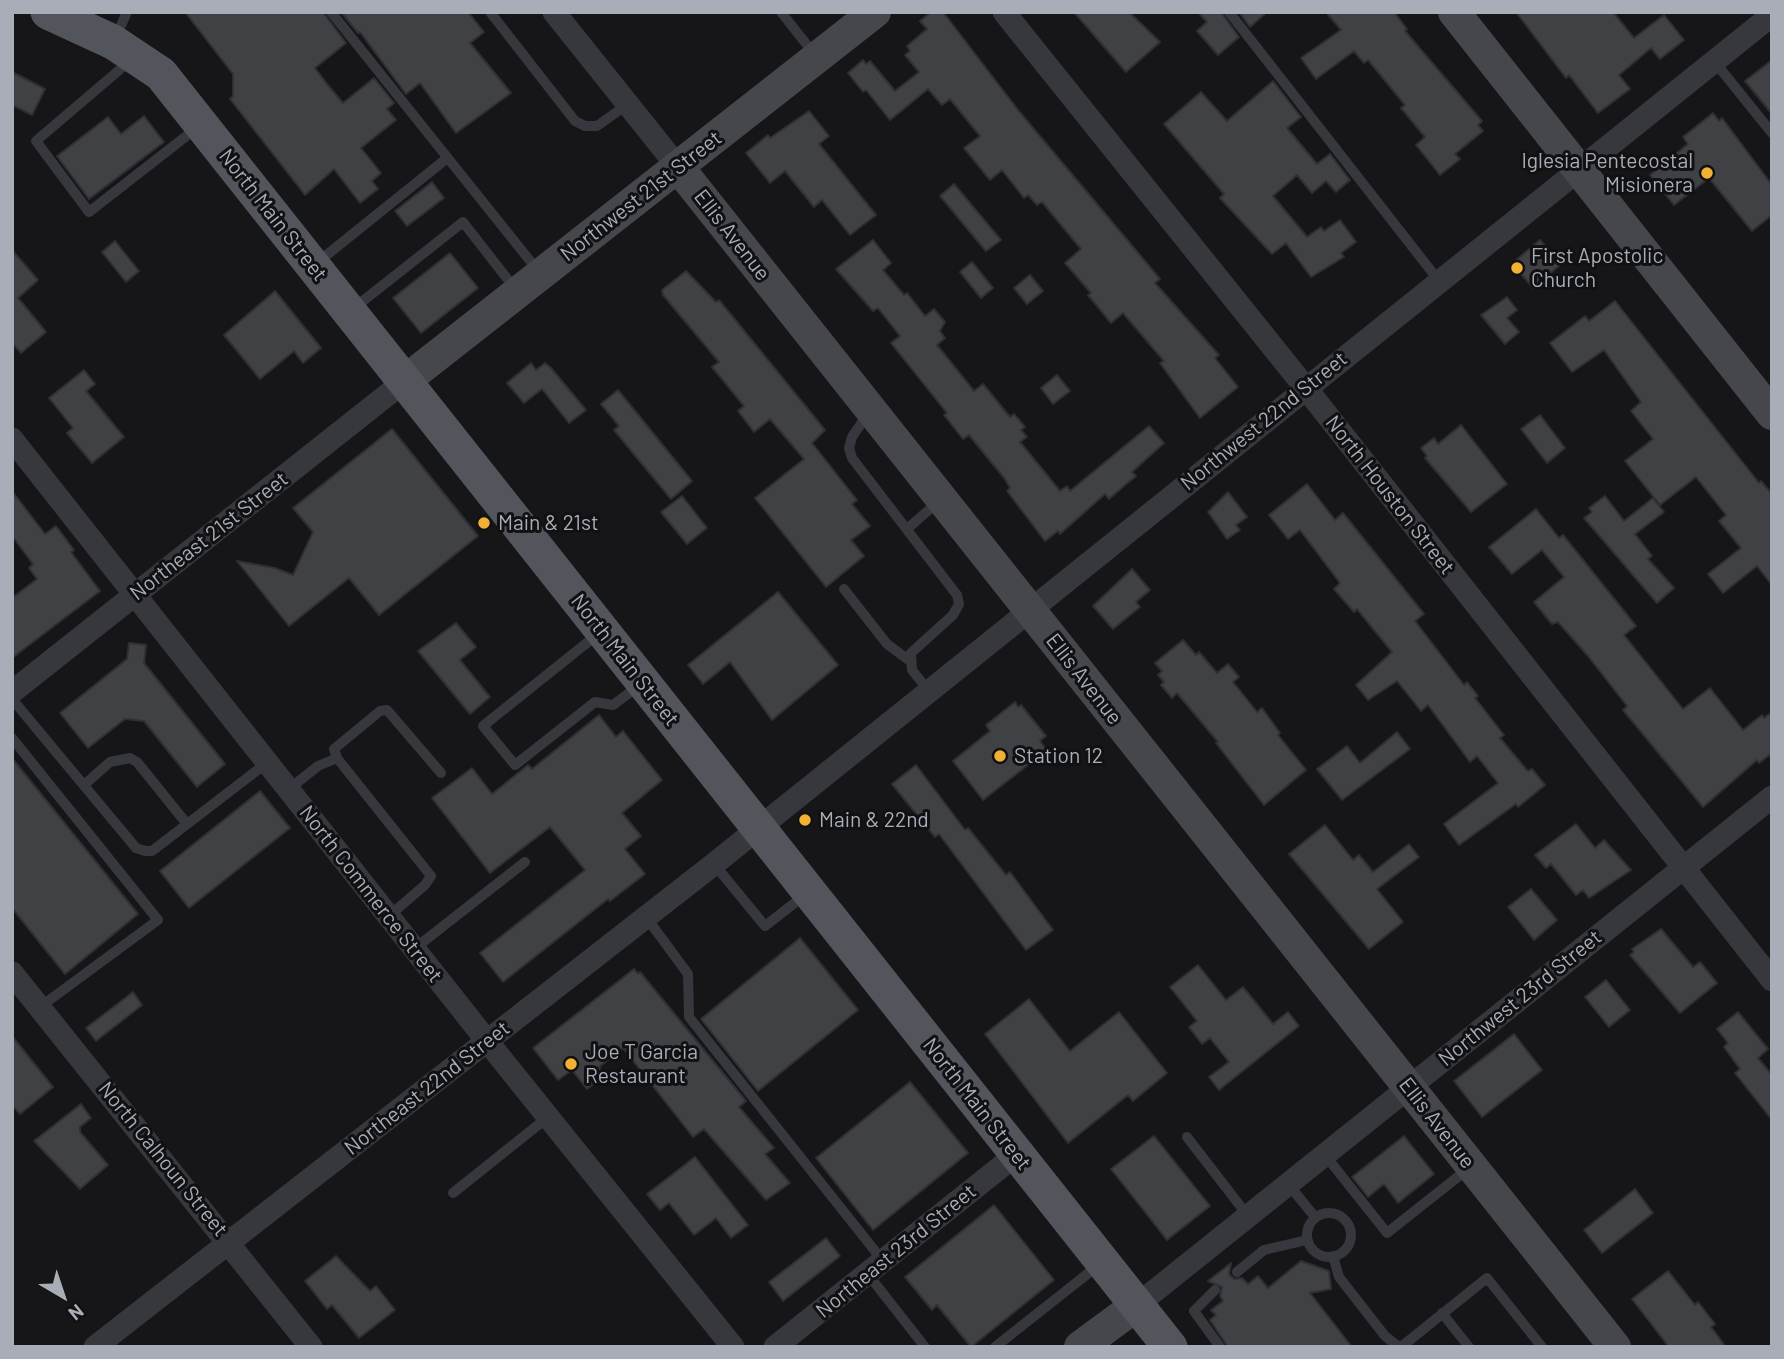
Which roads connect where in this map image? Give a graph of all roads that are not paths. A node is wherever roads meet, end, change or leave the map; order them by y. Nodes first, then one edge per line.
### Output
1 (48, 12) edge
2 (331, 12) edge
3 (490, 12) edge
4 (554, 12) edge
5 (781, 12) edge
6 (875, 12) edge
7 (1004, 12) edge
8 (1229, 12) edge
9 (1454, 12) edge
10 (1772, 15) edge
11 (107, 30) edge
12 (817, 57) junction
13 (1714, 61) junction
14 (628, 104) junction
15 (201, 124) junction
16 (1772, 132) edge
17 (446, 159) junction
18 (678, 167) junction
19 (1580, 169) junction
20 (314, 266) junction
21 (1439, 281) junction
22 (529, 284) junction
23 (349, 312) junction
24 (406, 380) junction
25 (1305, 387) junction
26 (870, 409) junction
27 (1772, 414) edge
28 (12, 439) edge
29 (941, 499) junction
30 (907, 529) junction
31 (844, 589) dead end
32 (136, 594) junction
33 (1029, 609) junction
34 (603, 630) junction
35 (910, 661) junction
36 (643, 682) junction
37 (928, 690) junction
38 (12, 692) edge
39 (12, 699) edge
40 (13, 741) edge
41 (337, 758) junction
42 (268, 762) junction
43 (441, 773) dead end
44 (84, 785) junction
45 (289, 789) junction
46 (1772, 797) edge
47 (187, 824) junction
48 (757, 827) junction
49 (525, 862) dead end
50 (714, 864) junction
51 (1682, 868) junction
52 (808, 892) junction
53 (389, 916) junction
54 (646, 917) junction
55 (414, 949) junction
56 (12, 973) edge
57 (1772, 980) edge
58 (40, 1007) junction
59 (487, 1041) junction
60 (1409, 1087) junction
61 (548, 1116) junction
62 (1187, 1137) dead end
63 (1017, 1154) junction
64 (1325, 1155) junction
65 (1472, 1167) junction
66 (1289, 1184) junction
67 (453, 1193) dead end
68 (1248, 1216) junction
69 (1315, 1217) junction
70 (1307, 1240) junction
71 (229, 1241) junction
72 (1334, 1256) junction
73 (1102, 1262) junction
74 (875, 1267) junction
75 (1237, 1272) dead end
76 (1215, 1290) dead end
77 (1137, 1305) junction
78 (1442, 1313) junction
79 (96, 1347) edge
80 (311, 1347) edge
81 (733, 1347) edge
82 (775, 1347) edge
83 (925, 1347) edge
84 (995, 1347) edge
85 (1080, 1347) edge
86 (1170, 1347) edge
87 (1220, 1347) edge
88 (1400, 1347) edge
89 (1469, 1347) edge
90 (1542, 1347) edge
91 (1615, 1347) edge

1 - 11 main road, North Main Street
2 - 17 lane
3 - 14 lane
4 - 14 street, Ellis Avenue
5 - 12 lane
6 - 12 street, Northwest 21st Street
7 - 25 street, North Houston Street
8 - 21 lane
9 - 19 street
10 - 13 street, Northwest 22nd Street
11 - 15 main road, North Main Street
11 - 15 lane
12 - 18 street, Northwest 21st Street
13 - 16 lane
13 - 19 street, Northwest 22nd Street
14 - 18 street, Ellis Avenue
15 - 20 main road, North Main Street
17 - 20 lane
17 - 22 lane
18 - 22 street, Northwest 21st Street
18 - 26 street, Ellis Avenue
19 - 21 street, Northwest 22nd Street
19 - 27 street
20 - 23 main road, North Main Street
21 - 25 street, Northwest 22nd Street
22 - 23 lane
22 - 24 street, Northwest 21st Street
23 - 24 main road, North Main Street
24 - 32 street, Northeast 21st Street
24 - 34 main road, North Main Street
25 - 33 street, Northwest 22nd Street
25 - 51 street, North Houston Street
26 - 29 street, Ellis Avenue
26 - 30 lane
28 - 32 street, North Commerce Street
29 - 30 lane
29 - 33 street, Ellis Avenue
30 - 35 lane
31 - 35 lane
32 - 38 street, Northeast 21st Street
32 - 42 street, North Commerce Street
33 - 37 street, Northwest 22nd Street
33 - 60 street, Ellis Avenue
34 - 36 main road, North Main Street
34 - 36 lane
35 - 37 lane
36 - 48 main road, North Main Street
37 - 48 street, Northwest 22nd Street
39 - 44 lane
40 - 58 lane
41 - 43 lane
41 - 45 lane
41 - 53 lane
42 - 45 street, North Commerce Street
42 - 47 lane
44 - 47 lane
44 - 47 lane
45 - 53 street, North Commerce Street
46 - 51 street, Northwest 23rd Street
48 - 50 street, Northeast 22nd Street
48 - 52 main road, North Main Street
49 - 55 lane
50 - 52 lane
50 - 54 street, Northeast 22nd Street
51 - 57 street, North Houston Street
51 - 60 street, Northwest 23rd Street
52 - 63 main road, North Main Street
53 - 55 street, North Commerce Street
54 - 59 street, Northeast 22nd Street
54 - 74 lane
55 - 59 street, North Commerce Street
56 - 58 street, North Calhoun Street
58 - 71 street, North Calhoun Street
59 - 61 street, North Commerce Street
59 - 71 street, Northeast 22nd Street
60 - 64 street, Northwest 23rd Street
60 - 65 street, Ellis Avenue
61 - 67 lane
61 - 81 street, North Commerce Street
62 - 68 lane
63 - 73 main road, North Main Street
63 - 74 street, Northeast 23rd Street
64 - 65 lane
64 - 66 street, Northwest 23rd Street
65 - 91 street, Ellis Avenue
66 - 68 street, Northwest 23rd Street
66 - 69 lane
68 - 77 street, Northwest 23rd Street
69 - 70 lane
69 - 72 lane
70 - 72 lane
70 - 75 lane
71 - 79 street, Northeast 22nd Street
71 - 80 street, North Calhoun Street
72 - 88 lane
73 - 77 main road, North Main Street
73 - 84 lane
74 - 82 street, Northeast 23rd Street
74 - 83 lane
76 - 87 lane
77 - 85 street
77 - 86 main road, North Main Street
78 - 88 lane
78 - 89 lane
78 - 90 lane

